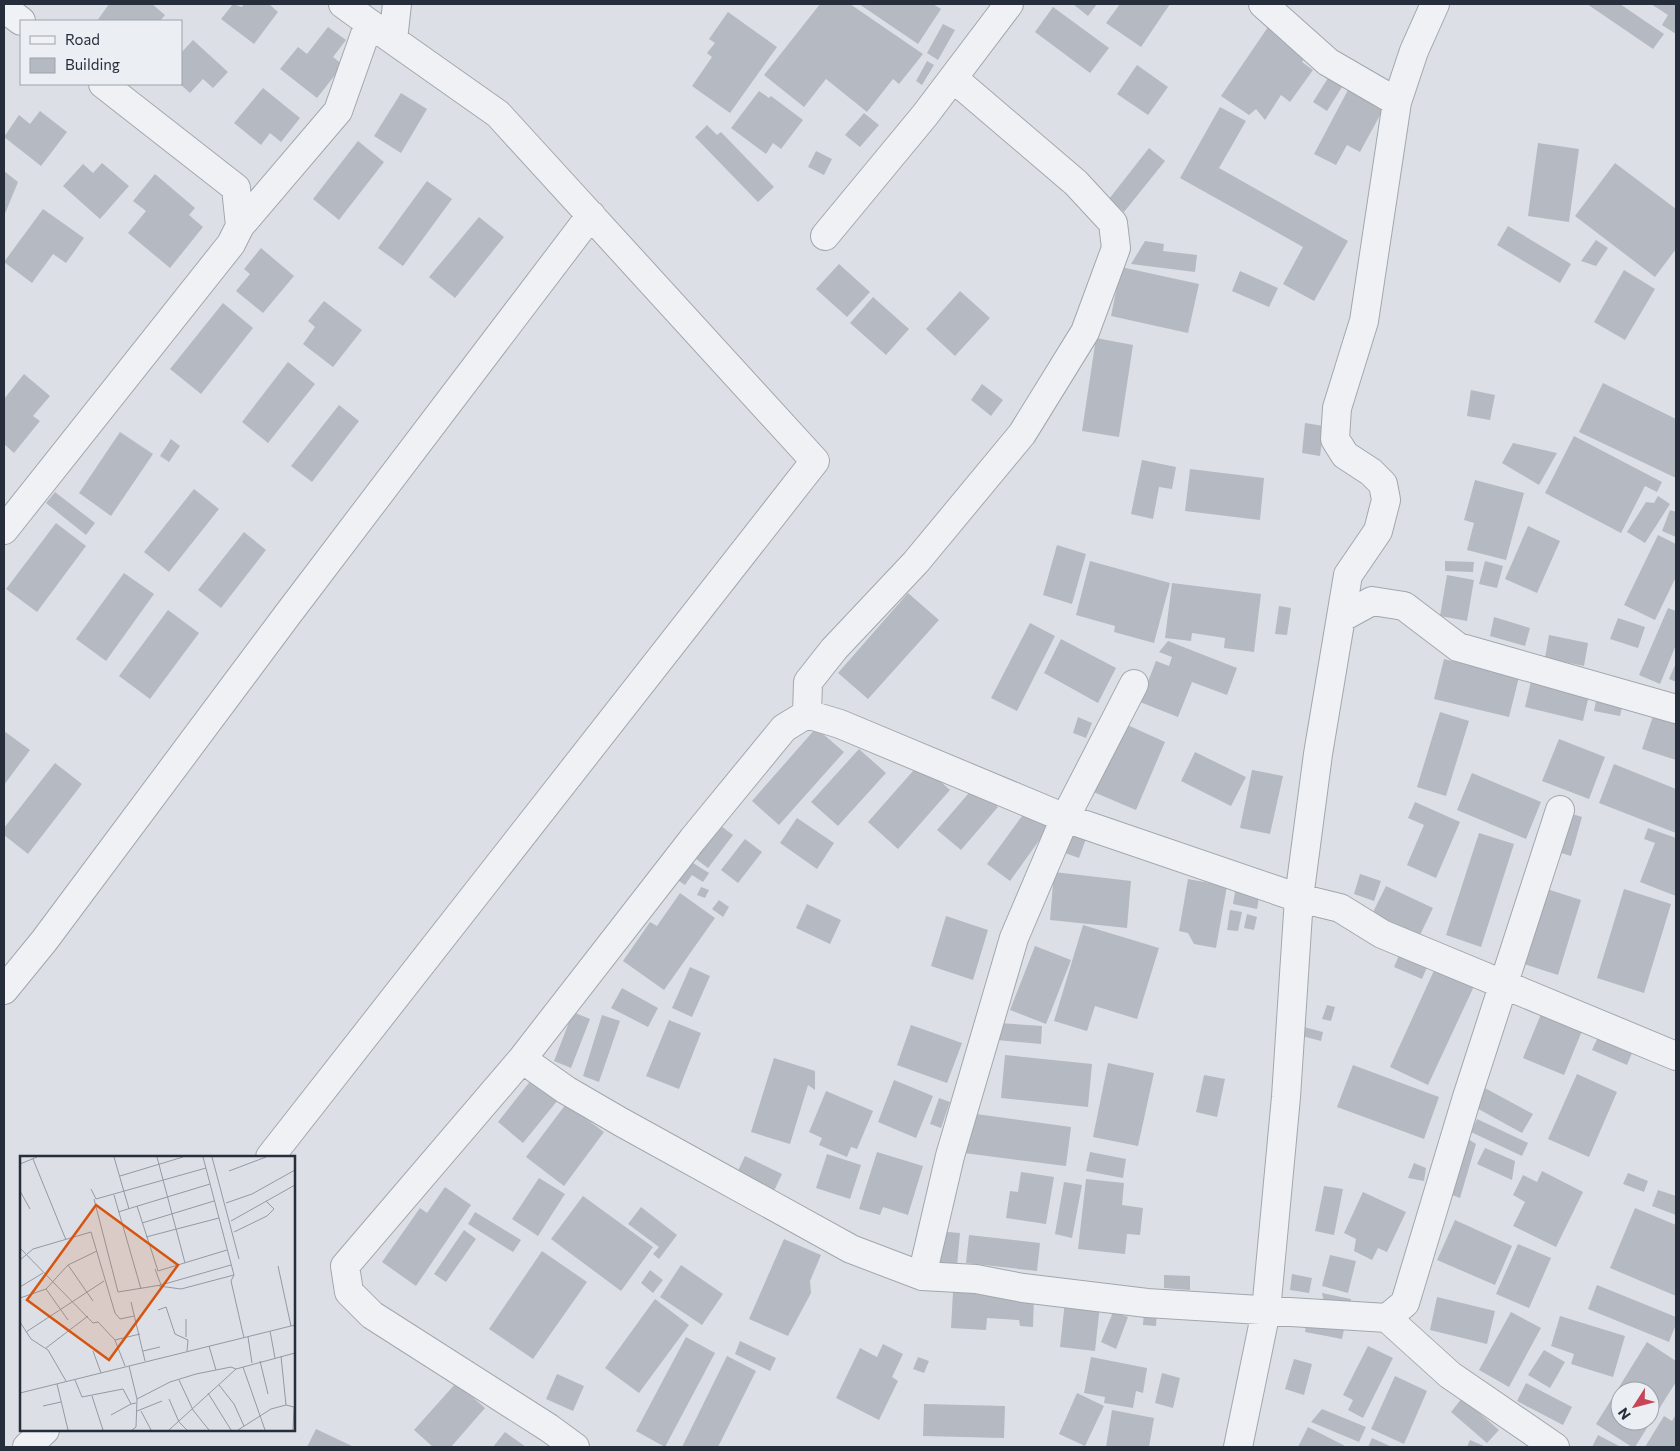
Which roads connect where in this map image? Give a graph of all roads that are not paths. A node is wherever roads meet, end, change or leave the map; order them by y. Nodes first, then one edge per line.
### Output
1 (343, 4) edge
2 (396, 4) edge
3 (1009, 4) edge
4 (1262, 4) edge
5 (1435, 4) edge
6 (4, 8) edge
7 (21, 20) edge
8 (370, 23) junction
9 (393, 40) junction
10 (953, 78) junction
11 (104, 85) edge
12 (1397, 102) junction
13 (591, 216) junction
14 (240, 226) junction
15 (825, 236) dead end
16 (4, 530) edge
17 (1341, 618) junction
18 (1134, 684) dead end
19 (1676, 708) edge
20 (808, 714) junction
21 (1560, 810) dead end
22 (1065, 818) junction
23 (1299, 898) junction
24 (1504, 985) junction
25 (4, 990) edge
26 (1676, 1056) edge
27 (522, 1059) junction
28 (271, 1156) edge
29 (922, 1276) junction
30 (1266, 1311) junction
31 (1387, 1318) junction
32 (43, 1431) edge
33 (27, 1447) edge
34 (575, 1447) edge
35 (1238, 1447) edge
36 (1555, 1447) edge

1 - 8 street
2 - 9 street
3 - 10 street
4 - 12 street
5 - 12 street
6 - 7 street
8 - 9 street
8 - 14 street
9 - 13 street
10 - 15 street
10 - 20 street
11 - 14 street
12 - 17 street
13 - 25 street
13 - 28 street
14 - 16 street
17 - 19 street
17 - 23 street
18 - 22 street
20 - 22 street
20 - 27 street
21 - 24 street
22 - 23 street
22 - 29 street
23 - 24 street
23 - 30 street
24 - 26 street
24 - 31 street
27 - 29 street
27 - 34 street
29 - 30 street
30 - 31 street
30 - 35 street
31 - 36 street
32 - 33 street

